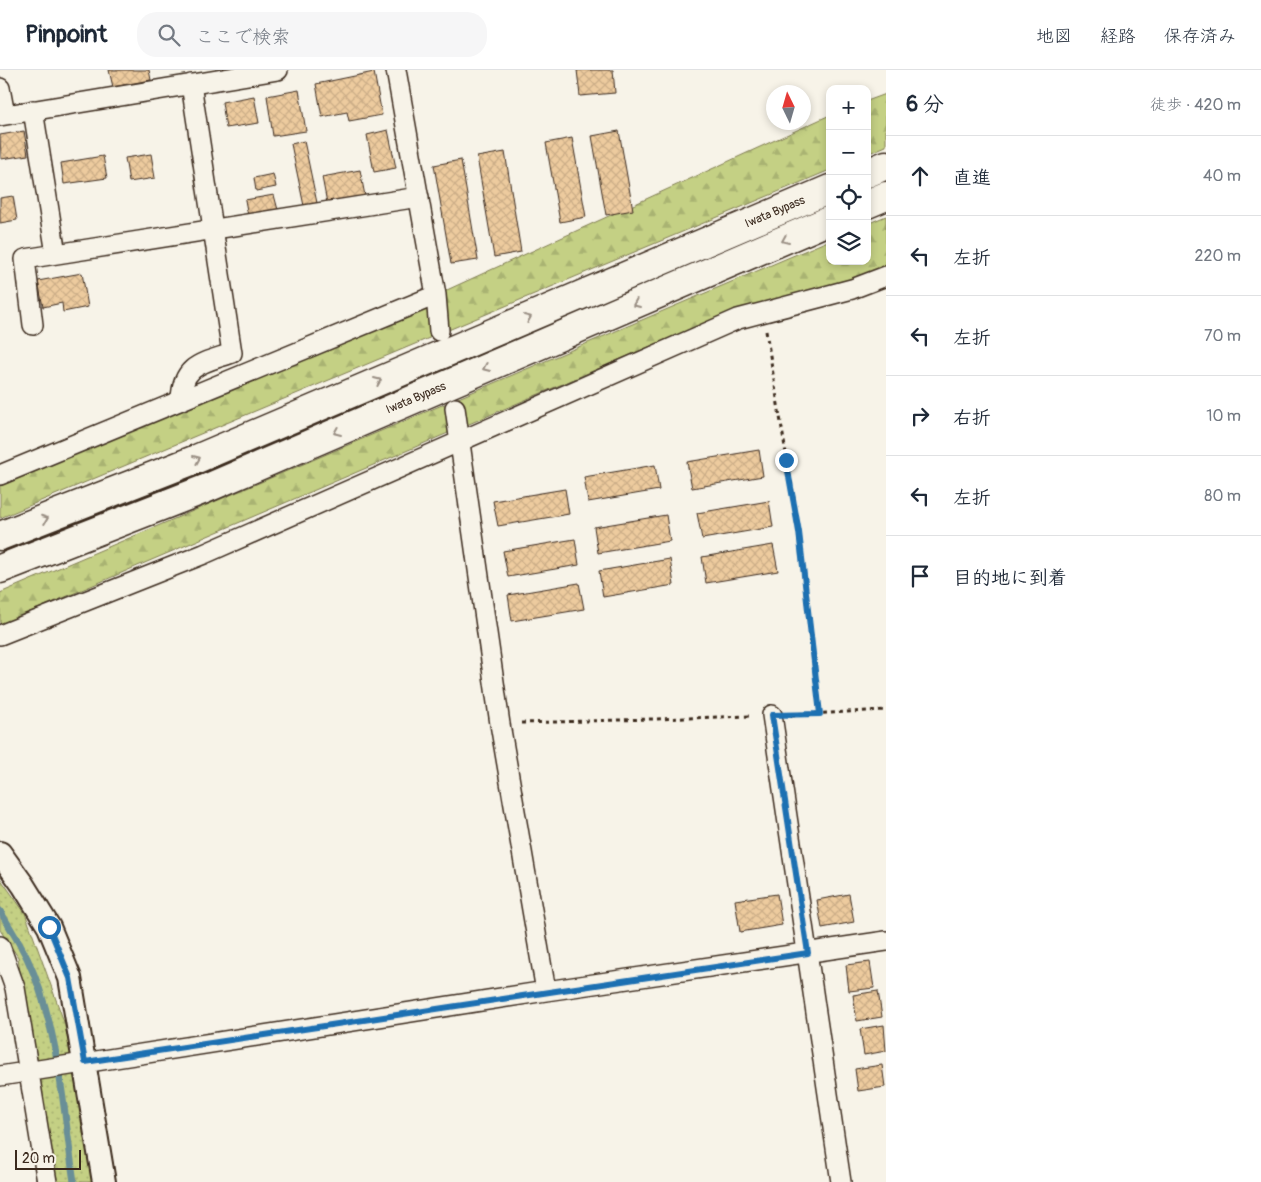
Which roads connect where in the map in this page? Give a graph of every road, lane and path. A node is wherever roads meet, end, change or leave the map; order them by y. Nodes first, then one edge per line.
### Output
1 (278, 70) edge
2 (396, 70) edge
3 (191, 84) junction
4 (0, 88) edge
5 (33, 110) junction
6 (2, 115) edge
7 (886, 165) edge
8 (871, 171) edge
9 (826, 191) edge
10 (886, 196) edge
11 (419, 197) junction
12 (871, 202) edge
13 (826, 222) edge
14 (213, 229) junction
15 (56, 254) junction
16 (886, 276) edge
17 (436, 294) junction
18 (762, 312) junction
19 (33, 325) dead end
20 (439, 331) dead end
21 (181, 400) junction
22 (455, 408) dead end
23 (460, 441) junction
24 (0, 475) edge
25 (0, 536) edge
26 (0, 569) edge
27 (0, 635) edge
28 (886, 710) edge
29 (820, 714) junction
30 (772, 715) junction
31 (500, 724) junction
32 (0, 853) edge
33 (886, 941) edge
34 (0, 946) edge
35 (808, 953) junction
36 (546, 991) junction
37 (85, 1062) junction
38 (29, 1071) junction
39 (0, 1076) edge
40 (46, 1182) edge
41 (104, 1182) edge
42 (841, 1182) edge

1 - 3 street
2 - 11 street
3 - 5 street
3 - 14 street
4 - 6 street
5 - 6 street
5 - 15 street
7 - 8 highway
25 -> 9 highway, Iwata Bypass
10 - 12 highway
11 - 14 street
11 - 17 street
13 -> 26 highway, Iwata Bypass
14 - 15 street
14 - 21 street
15 - 19 street
16 - 18 street
17 - 20 street
17 - 21 street
18 - 23 street
18 - 29 path
21 - 24 street
22 - 23 street
23 - 27 street
23 - 31 street
28 - 29 path
29 - 30 path
30 - 31 path
30 - 35 street
31 - 36 street
32 - 37 street
33 - 35 street
34 - 38 street
35 - 36 street
35 - 42 street
36 - 37 street
37 - 38 street
37 - 41 street
38 - 39 street
38 - 40 street

